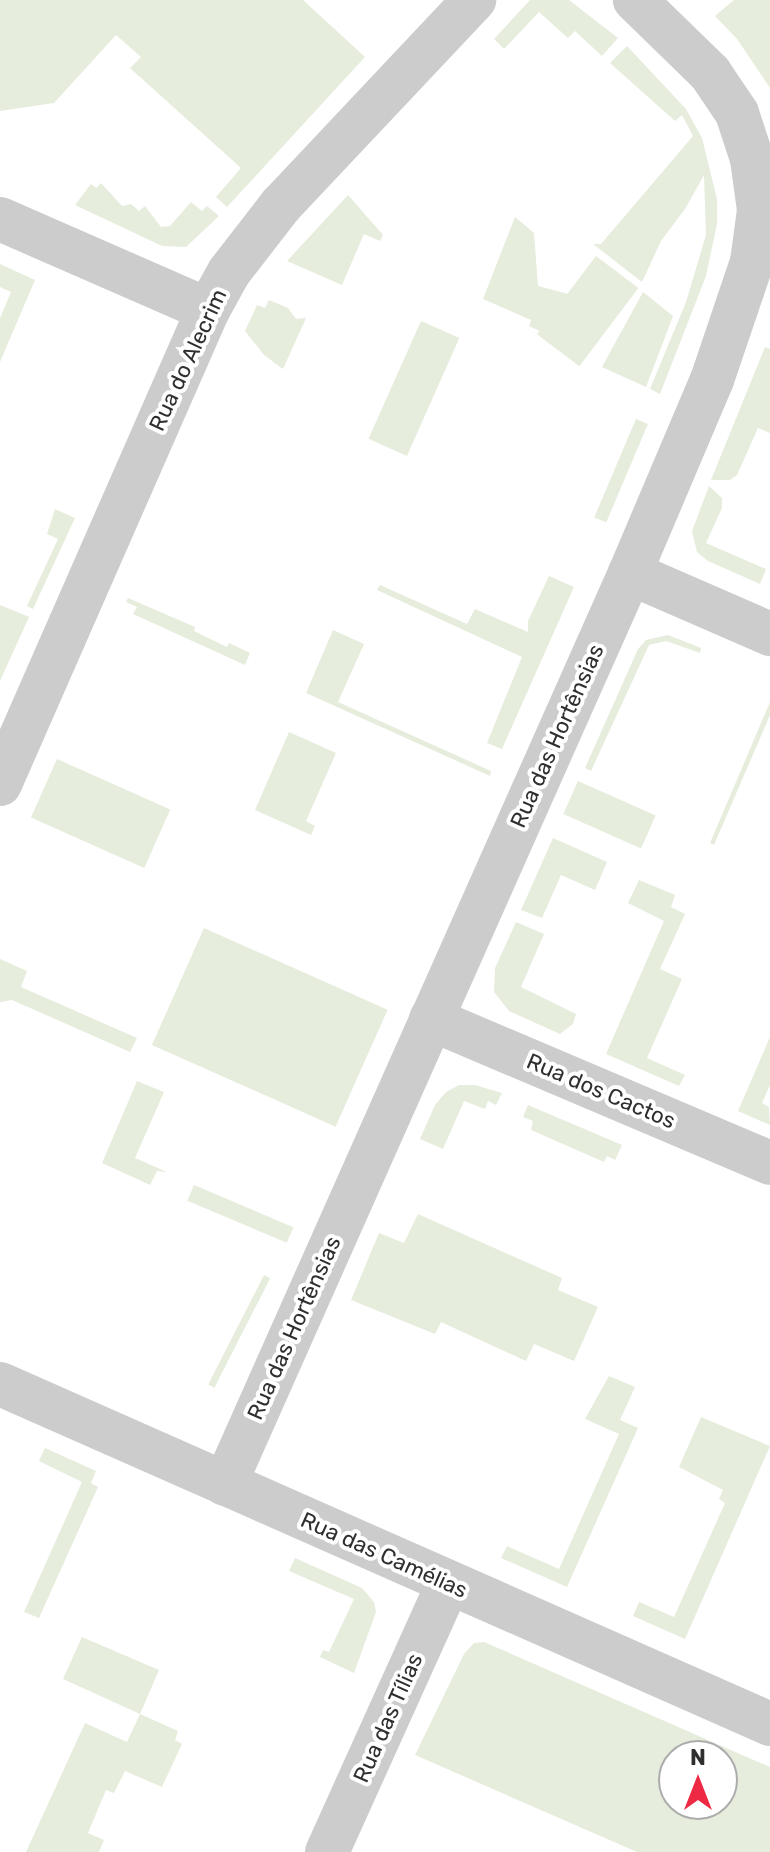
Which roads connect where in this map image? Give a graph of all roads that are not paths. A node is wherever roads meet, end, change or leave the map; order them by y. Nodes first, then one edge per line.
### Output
1 (474, 0) edge
2 (635, 0) edge
3 (0, 219) edge
4 (208, 310) junction
5 (630, 573) junction
6 (770, 634) edge
7 (4, 764) edge
8 (431, 1019) junction
9 (770, 1163) edge
10 (0, 1384) edge
11 (225, 1484) junction
12 (448, 1584) junction
13 (770, 1724) edge
14 (327, 1852) edge

1 - 4 street, Rua do Alecrim
2 - 5 street, Rua das Hortênsias
3 - 4 street
4 - 7 street, Rua do Alecrim
5 - 6 street
5 - 8 street, Rua das Hortênsias
8 - 9 street, Rua dos Cactos
8 - 11 street, Rua das Hortênsias
10 - 11 street, Rua das Camélias
11 - 12 street, Rua das Camélias
12 - 13 street, Rua das Camélias
12 - 14 street, Rua das Tílias

